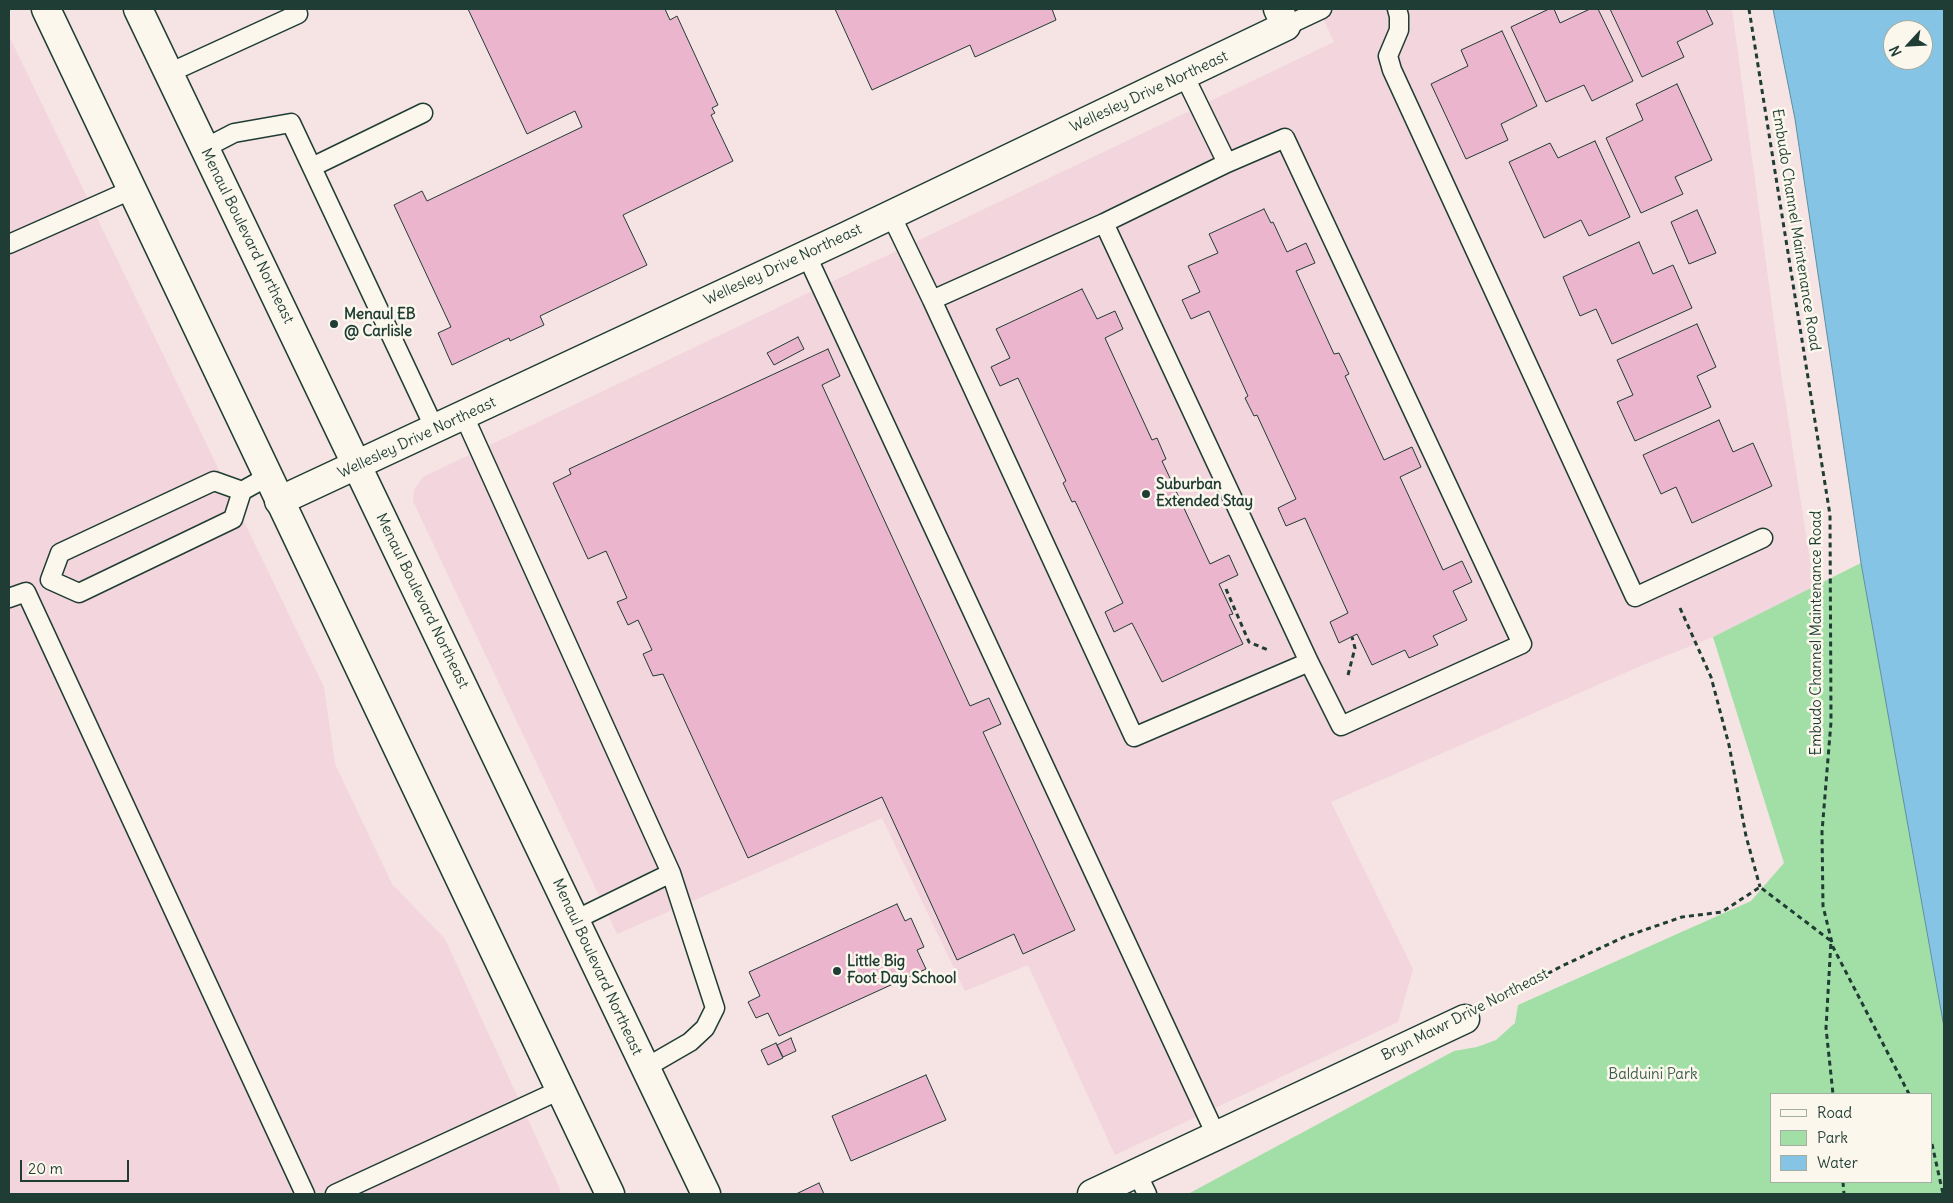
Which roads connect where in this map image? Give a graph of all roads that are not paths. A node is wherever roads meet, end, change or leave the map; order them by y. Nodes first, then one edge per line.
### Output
1 (46, 9) edge
2 (138, 9) edge
3 (1322, 9) edge
4 (1397, 9) edge
5 (298, 14) dead end
6 (1282, 18) edge
7 (169, 73) junction
8 (1184, 75) junction
9 (423, 113) dead end
10 (205, 148) junction
11 (1227, 163) junction
12 (312, 167) junction
13 (131, 190) junction
14 (891, 215) junction
15 (1104, 223) junction
16 (9, 244) edge
17 (806, 254) junction
18 (932, 300) junction
19 (464, 416) junction
20 (435, 429) junction
21 (358, 466) junction
22 (267, 478) junction
23 (242, 491) junction
24 (279, 502) junction
25 (1762, 538) dead end
26 (50, 580) junction
27 (26, 592) junction
28 (9, 598) edge
29 (1309, 662) junction
30 (671, 873) junction
31 (575, 920) junction
32 (1465, 1019) road end
33 (645, 1068) junction
34 (560, 1090) junction
35 (1216, 1135) junction
36 (1142, 1184) edge
37 (305, 1194) edge
38 (335, 1194) edge
39 (610, 1194) edge
40 (706, 1194) edge
41 (1092, 1194) edge

1 - 13 main road
2 - 7 main road, Menaul Boulevard Northeast
3 - 6 lane
4 - 25 lane
5 - 7 lane
6 - 8 main road, Wellesley Drive Northeast
7 - 10 main road, Menaul Boulevard Northeast
8 - 11 lane
8 - 14 main road, Wellesley Drive Northeast
9 - 12 lane
10 - 12 lane
10 - 21 main road, Menaul Boulevard Northeast
11 - 15 lane
11 - 29 lane
12 - 20 lane
13 - 16 lane
13 - 22 main road
14 - 17 main road, Wellesley Drive Northeast
14 - 18 lane
15 - 18 lane
15 - 29 lane
17 - 19 main road, Wellesley Drive Northeast
17 - 35 lane
18 - 29 lane
19 - 20 main road, Wellesley Drive Northeast
19 - 30 lane
20 - 21 main road, Wellesley Drive Northeast
21 - 24 main road, Wellesley Drive Northeast
21 - 31 main road, Menaul Boulevard Northeast
22 - 23 lane
22 - 24 main road
23 - 26 lane
23 - 26 lane
24 - 34 main road
26 - 27 lane
27 - 28 lane
27 - 37 lane
30 - 31 lane
30 - 33 lane
31 - 33 main road, Menaul Boulevard Northeast
32 - 35 main road, Bryn Mawr Drive Northeast
33 - 40 main road, Menaul Boulevard Northeast
34 - 38 lane
34 - 39 main road
35 - 36 main road, Bryn Mawr Drive Northeast
36 - 41 main road, Bryn Mawr Drive Northeast

